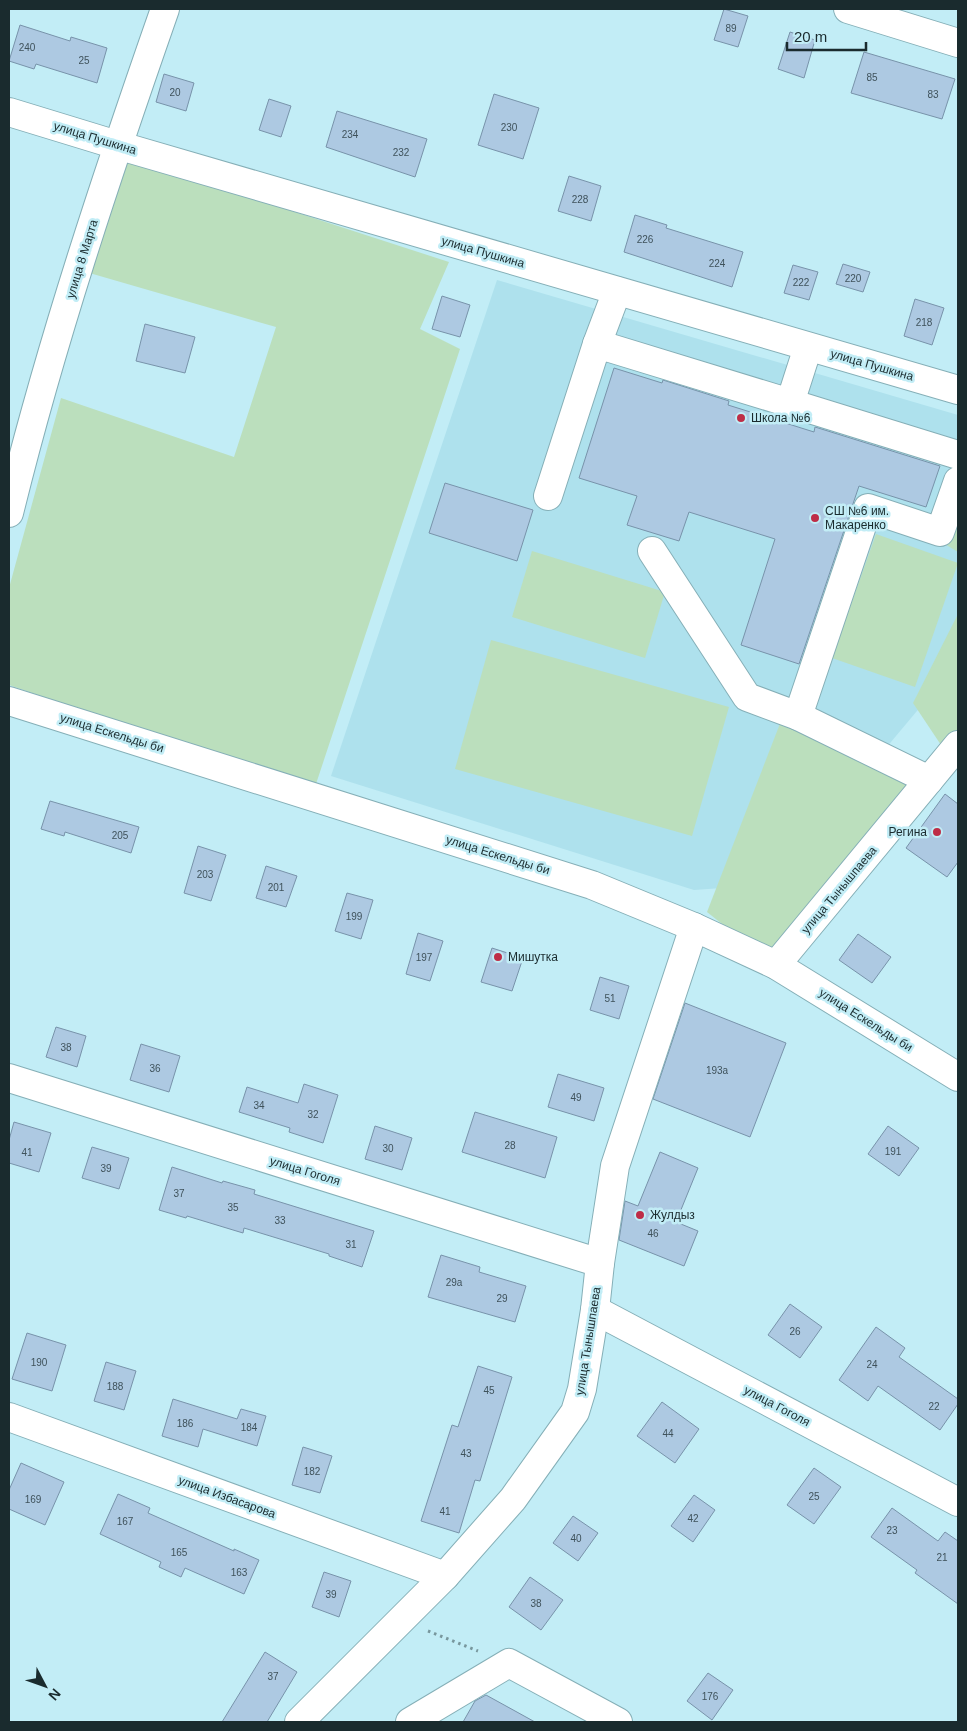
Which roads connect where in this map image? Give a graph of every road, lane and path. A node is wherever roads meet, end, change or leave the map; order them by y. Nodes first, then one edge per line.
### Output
1 (165, 9) edge
2 (848, 9) edge
3 (958, 43) edge
4 (9, 112) edge
5 (117, 145) junction
6 (617, 291) junction
7 (597, 344) junction
8 (808, 347) junction
9 (958, 390) edge
10 (790, 403) junction
11 (19, 427) edge
12 (958, 455) edge
13 (958, 481) edge
14 (548, 496) dead end
15 (9, 513) edge
16 (652, 551) dead end
17 (9, 701) edge
18 (798, 716) junction
19 (958, 744) edge
20 (929, 780) junction
21 (694, 927) junction
22 (776, 965) junction
23 (958, 1077) edge
24 (9, 1078) edge
25 (600, 1263) junction
26 (595, 1310) junction
27 (9, 1417) edge
28 (958, 1502) edge
29 (444, 1576) junction
30 (402, 1620) junction
31 (509, 1663) junction
32 (299, 1722) edge
33 (410, 1722) edge
34 (618, 1722) edge

1 - 5 street, улица 8 Марта
2 - 3 street
4 - 5 street, улица Пушкина
5 - 6 street, улица Пушкина
5 - 11 street, улица 8 Марта
6 - 7 street
6 - 8 street, улица Пушкина
7 - 10 street
7 - 14 street
8 - 9 street, улица Пушкина
8 - 10 street
10 - 12 street
11 - 15 street, улица 8 Марта
13 - 18 street
16 - 18 street
17 - 21 street, улица Ескельды би
18 - 20 street
19 - 20 street, улица Тынышпаева
20 - 22 street, улица Тынышпаева
21 - 22 street, улица Ескельды би
21 - 25 street, улица Тынышпаева
22 - 23 street, улица Ескельды би
24 - 25 street, улица Гоголя
25 - 26 street, улица Тынышпаева
26 - 28 street, улица Гоголя
26 - 29 street, улица Тынышпаева
27 - 29 street, улица Избасарова
29 - 30 street, улица Тынышпаева
30 - 31 path
30 - 32 street, улица Тынышпаева
31 - 33 street
31 - 34 street

